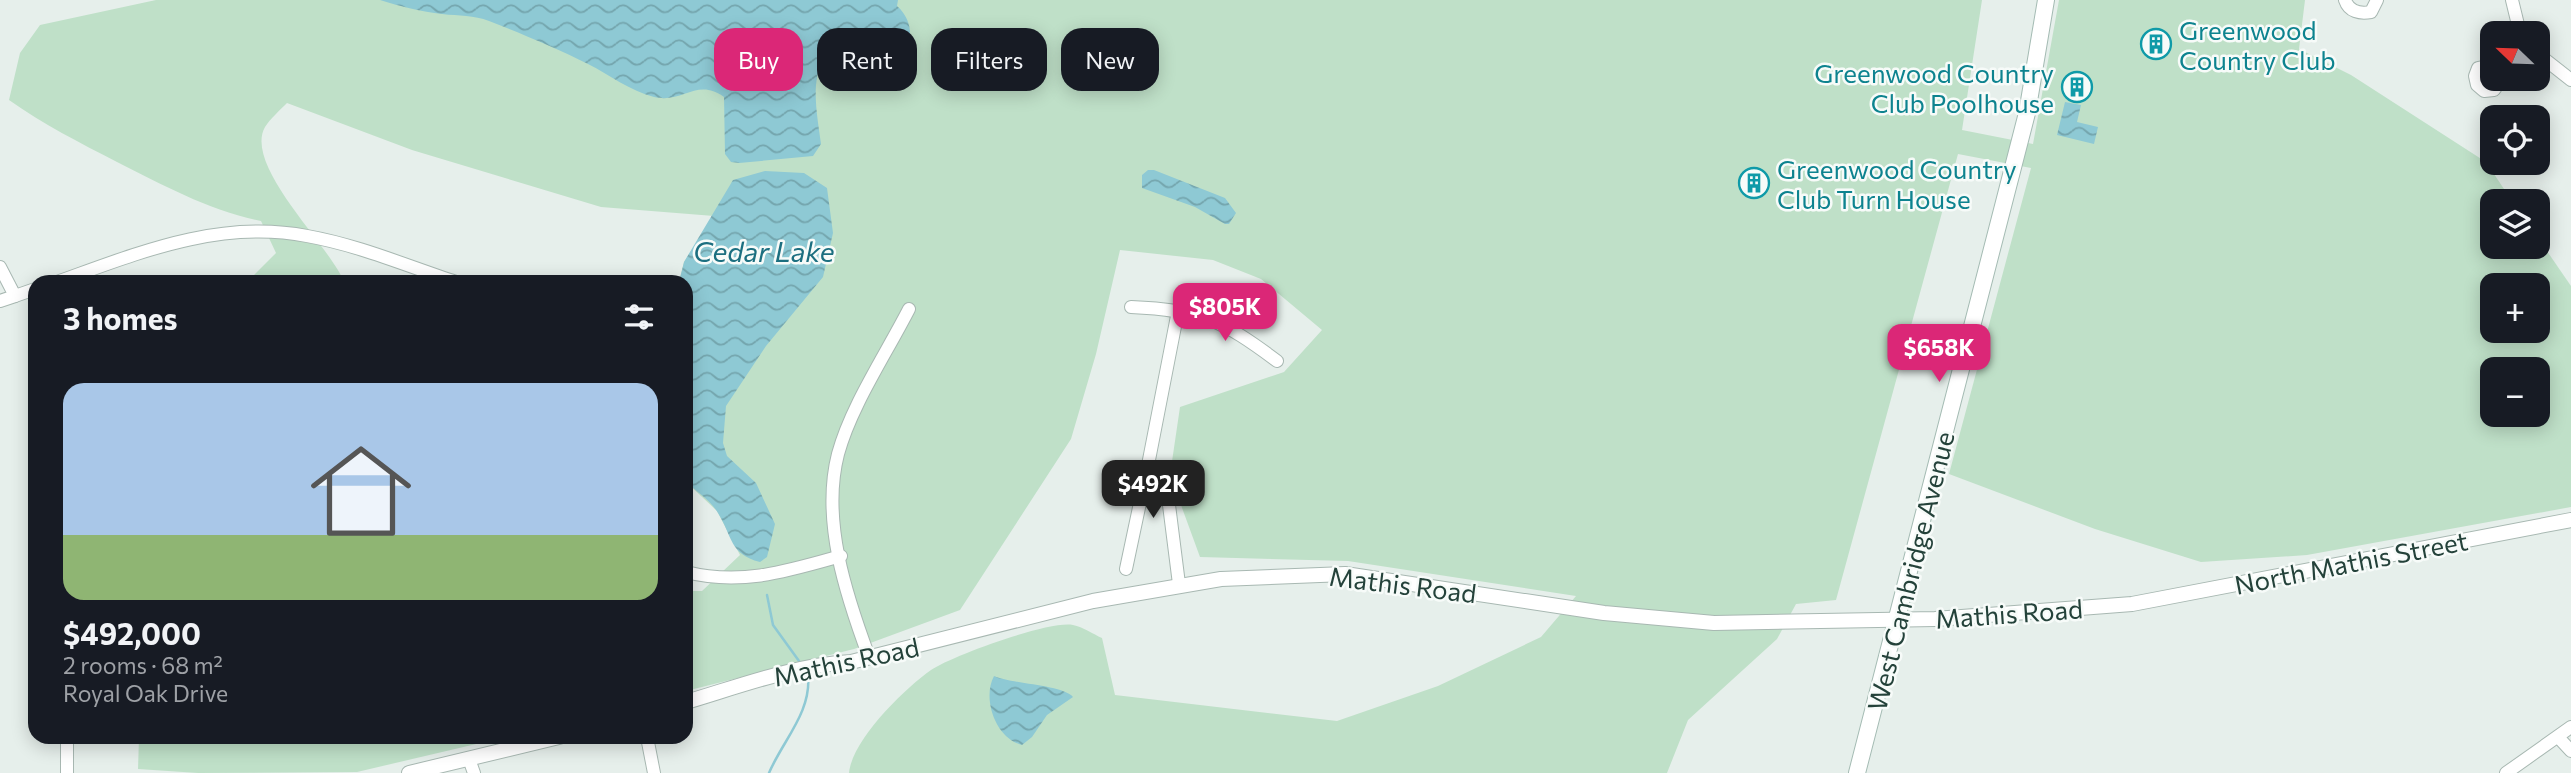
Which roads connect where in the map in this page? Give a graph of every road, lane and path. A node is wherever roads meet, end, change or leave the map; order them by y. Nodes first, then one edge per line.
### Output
1 (2046, 0) edge
2 (2345, 0) edge
3 (2377, 0) edge
4 (2512, 0) edge
5 (2517, 21) edge
6 (2550, 63) edge
7 (2480, 68) edge
8 (2571, 80) edge
9 (2480, 86) edge
10 (0, 267) edge
11 (78, 275) edge
12 (434, 275) edge
13 (28, 291) edge
14 (15, 296) junction
15 (0, 301) edge
16 (1131, 306) dead end
17 (909, 309) dead end
18 (1178, 311) junction
19 (1277, 361) dead end
20 (1148, 465) junction
21 (2571, 520) edge
22 (841, 556) junction
23 (1126, 569) dead end
24 (693, 574) edge
25 (1179, 584) junction
26 (2132, 604) joint
27 (1898, 620) junction
28 (869, 657) junction
29 (693, 700) edge
30 (2571, 727) edge
31 (2558, 737) junction
32 (66, 744) edge
33 (538, 744) edge
34 (648, 744) edge
35 (2571, 751) edge
36 (472, 766) edge
37 (66, 773) edge
38 (409, 773) edge
39 (654, 773) edge
40 (1857, 773) edge
41 (2507, 773) edge

1 - 27 main road, West Cambridge Avenue
2 - 3 street
4 - 5 street
6 - 8 street
7 - 9 street
10 - 14 street
11 - 12 street
13 - 14 street
14 - 15 street
16 - 18 street
17 - 22 street
18 - 19 street
18 - 20 street
20 - 23 street
20 - 25 street
21 - 26 street, North Mathis Street
22 - 24 street
22 - 28 street
25 - 27 street, Mathis Road
25 - 28 street, Mathis Road
26 - 27 street, Mathis Road
27 - 40 main road, West Cambridge Avenue
28 - 29 street, Mathis Road
30 - 31 street
31 - 35 street
31 - 41 street
32 - 37 street
33 - 36 street
34 - 39 street
36 - 38 street

